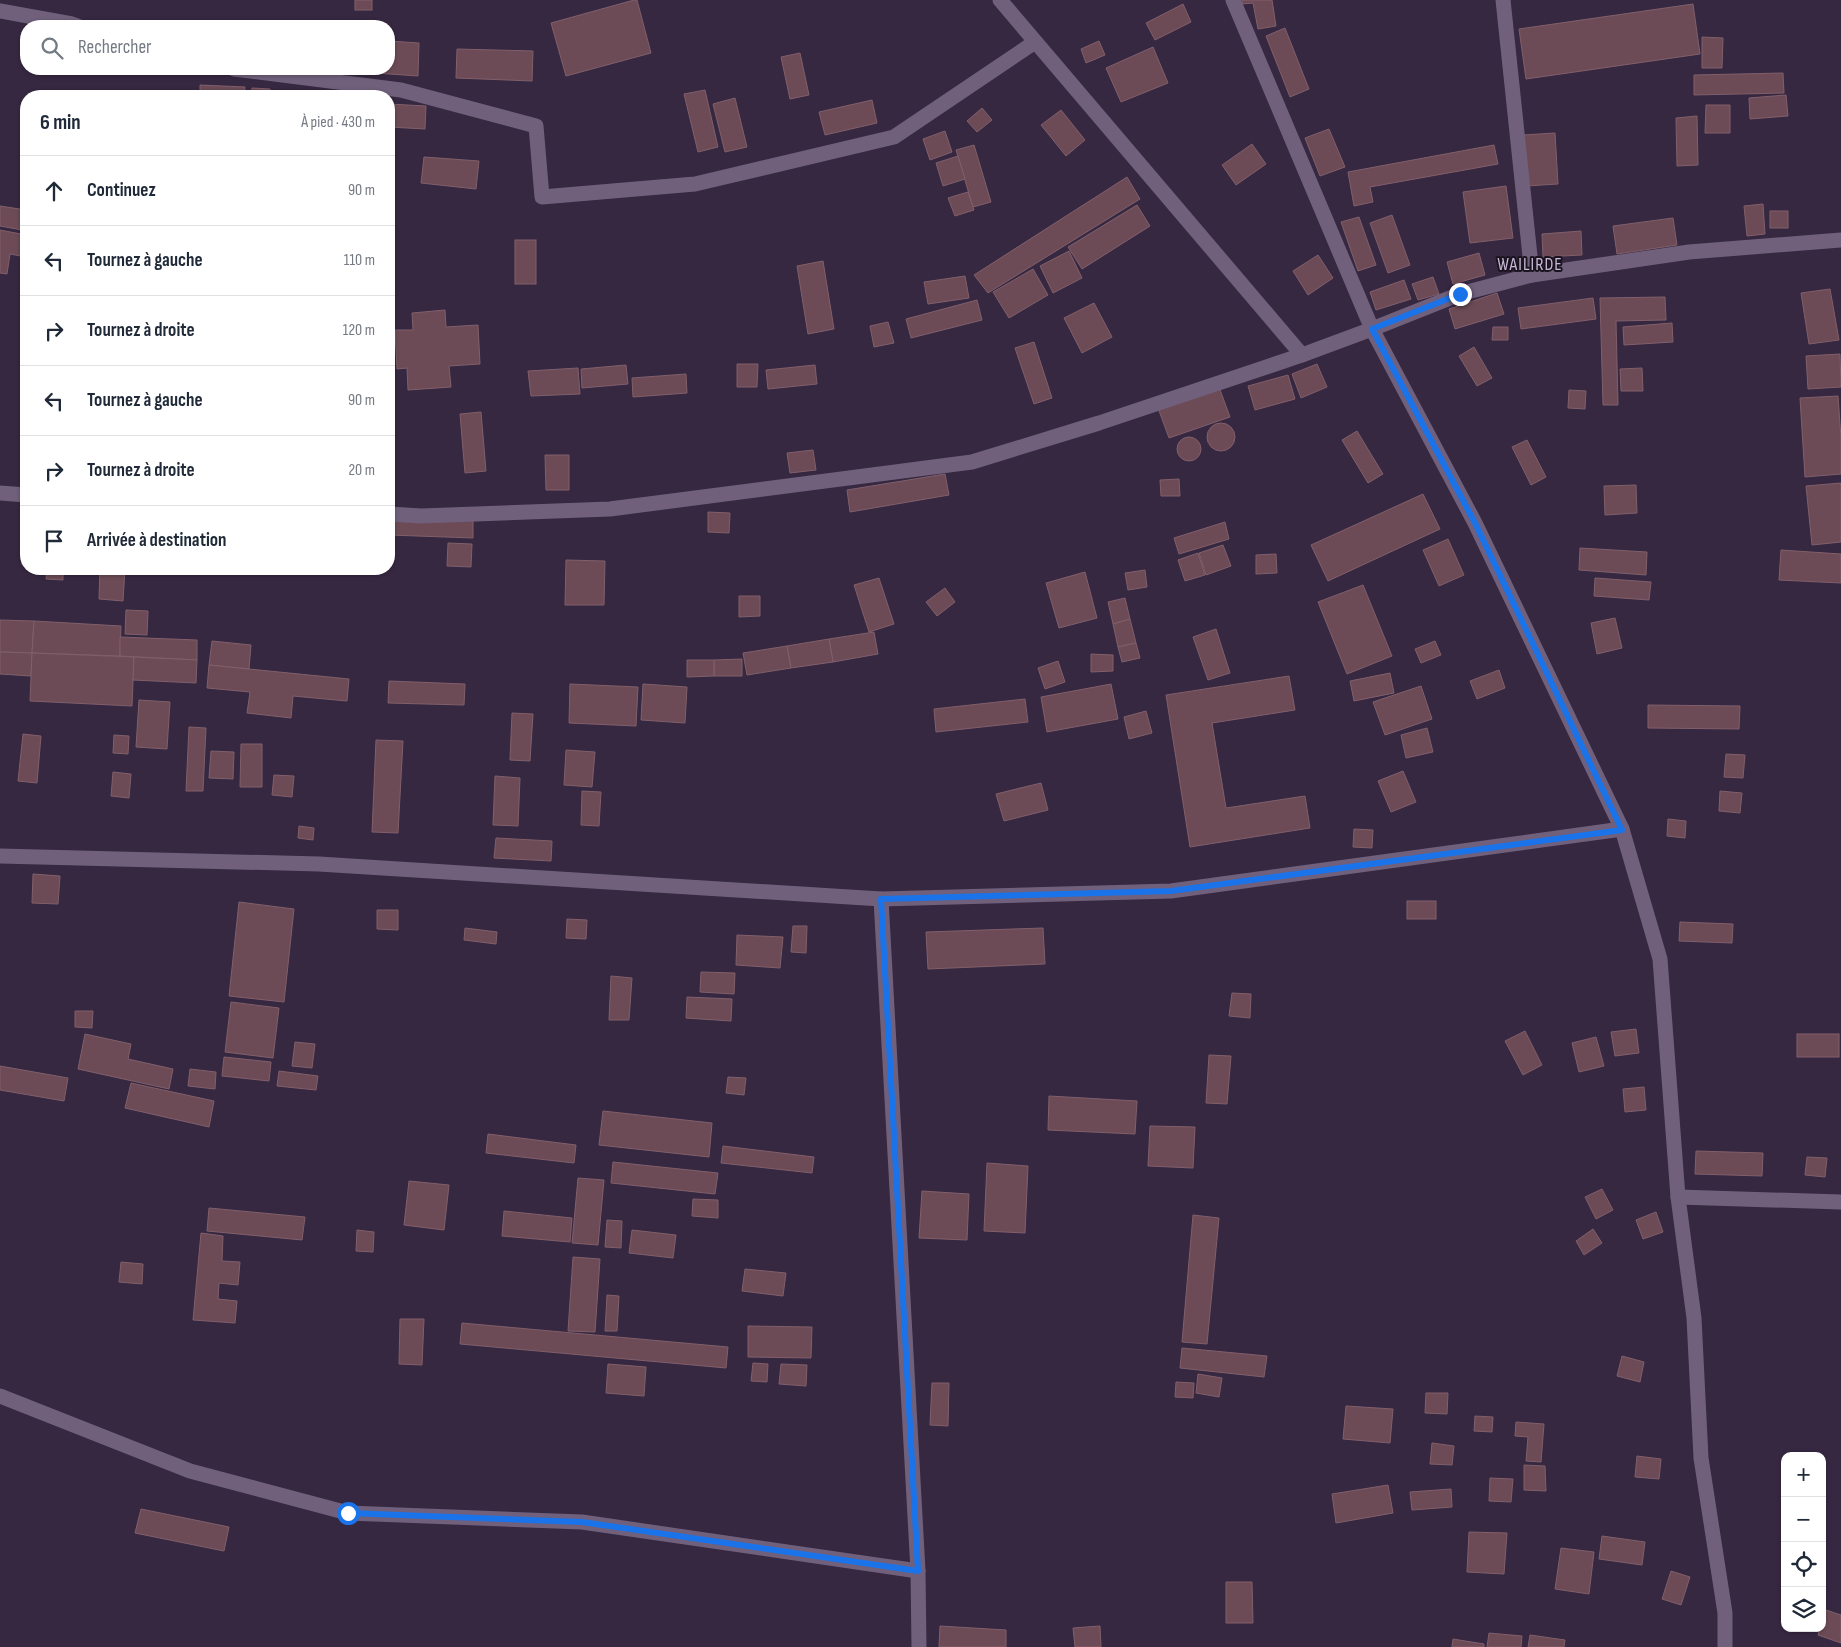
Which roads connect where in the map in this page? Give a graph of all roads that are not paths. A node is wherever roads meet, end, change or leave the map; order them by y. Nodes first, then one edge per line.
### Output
1 (1000, 0) edge
2 (1234, 0) edge
3 (1503, 0) edge
4 (0, 11) edge
5 (50, 20) edge
6 (1035, 42) junction
7 (281, 75) edge
8 (1841, 240) edge
9 (1532, 275) junction
10 (1372, 329) junction
11 (1302, 355) junction
12 (0, 493) edge
13 (20, 495) edge
14 (395, 514) edge
15 (1622, 830) junction
16 (0, 856) edge
17 (881, 899) junction
18 (1678, 1198) junction
19 (1841, 1202) edge
20 (0, 1396) edge
21 (918, 1571) junction
22 (919, 1647) edge
23 (1725, 1647) edge

1 - 6 street
2 - 10 street
3 - 9 street
4 - 5 street
6 - 7 street
6 - 11 street
8 - 9 street
9 - 10 street
10 - 11 street
10 - 15 street
11 - 14 street
12 - 13 street
15 - 17 street
15 - 18 street
16 - 17 street
17 - 21 street
18 - 19 street
18 - 23 street
20 - 21 street
21 - 22 street

